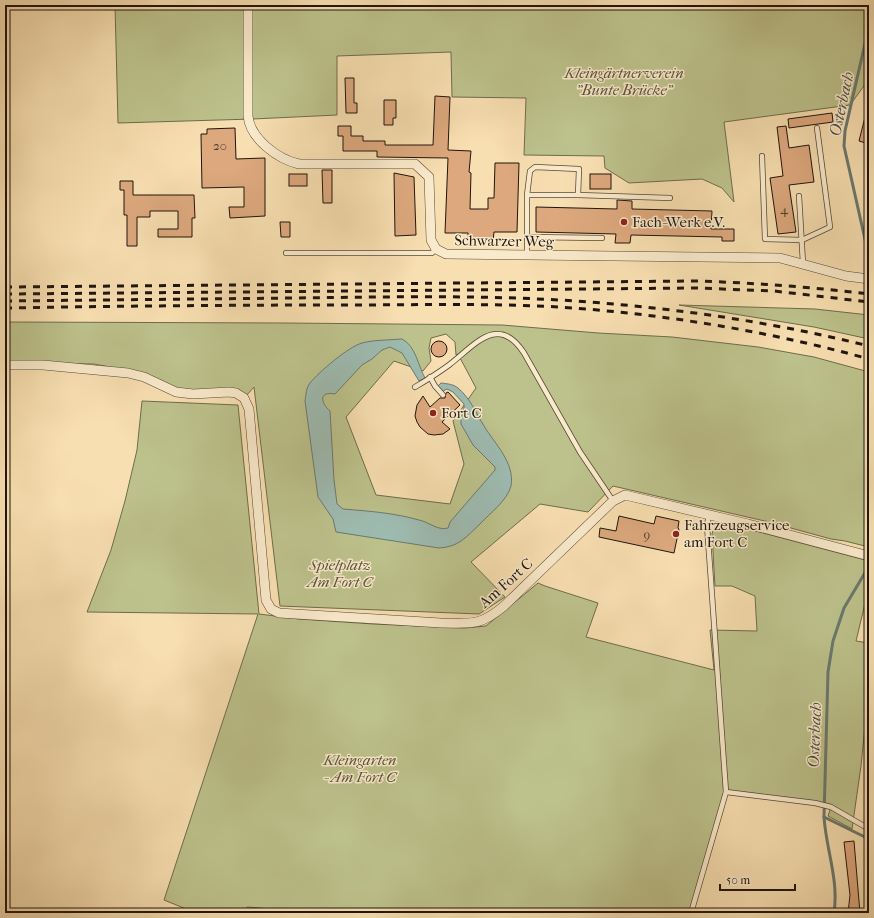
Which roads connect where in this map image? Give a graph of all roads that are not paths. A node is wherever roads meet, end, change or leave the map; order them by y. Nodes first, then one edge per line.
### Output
1 (248, 5) edge
2 (817, 128) dead end
3 (762, 156) dead end
4 (528, 195) junction
5 (578, 196) junction
6 (799, 196) dead end
7 (670, 198) dead end
8 (527, 237) junction
9 (602, 238) dead end
10 (802, 240) junction
11 (436, 249) junction
12 (286, 253) dead end
13 (527, 255) junction
14 (803, 263) junction
15 (869, 279) edge
16 (5, 365) edge
17 (429, 378) junction
18 (415, 387) dead end
19 (443, 395) dead end
20 (613, 501) junction
21 (709, 515) junction
22 (869, 556) edge
23 (726, 792) junction
24 (869, 829) edge
25 (691, 913) edge

1 - 11 street, Schwarzer Weg
2 - 10 lane
3 - 10 lane
4 - 5 lane
4 - 5 lane
4 - 8 lane
5 - 7 lane
6 - 10 lane
8 - 9 lane
8 - 13 lane
10 - 14 lane
11 - 12 lane
11 - 13 street, Schwarzer Weg
13 - 14 street, Schwarzer Weg
14 - 15 street, Schwarzer Weg
16 - 20 street, Am Fort C
17 - 18 lane
17 - 19 lane
17 - 20 lane
20 - 21 street
21 - 22 street
21 - 23 lane
23 - 24 lane
23 - 25 lane

